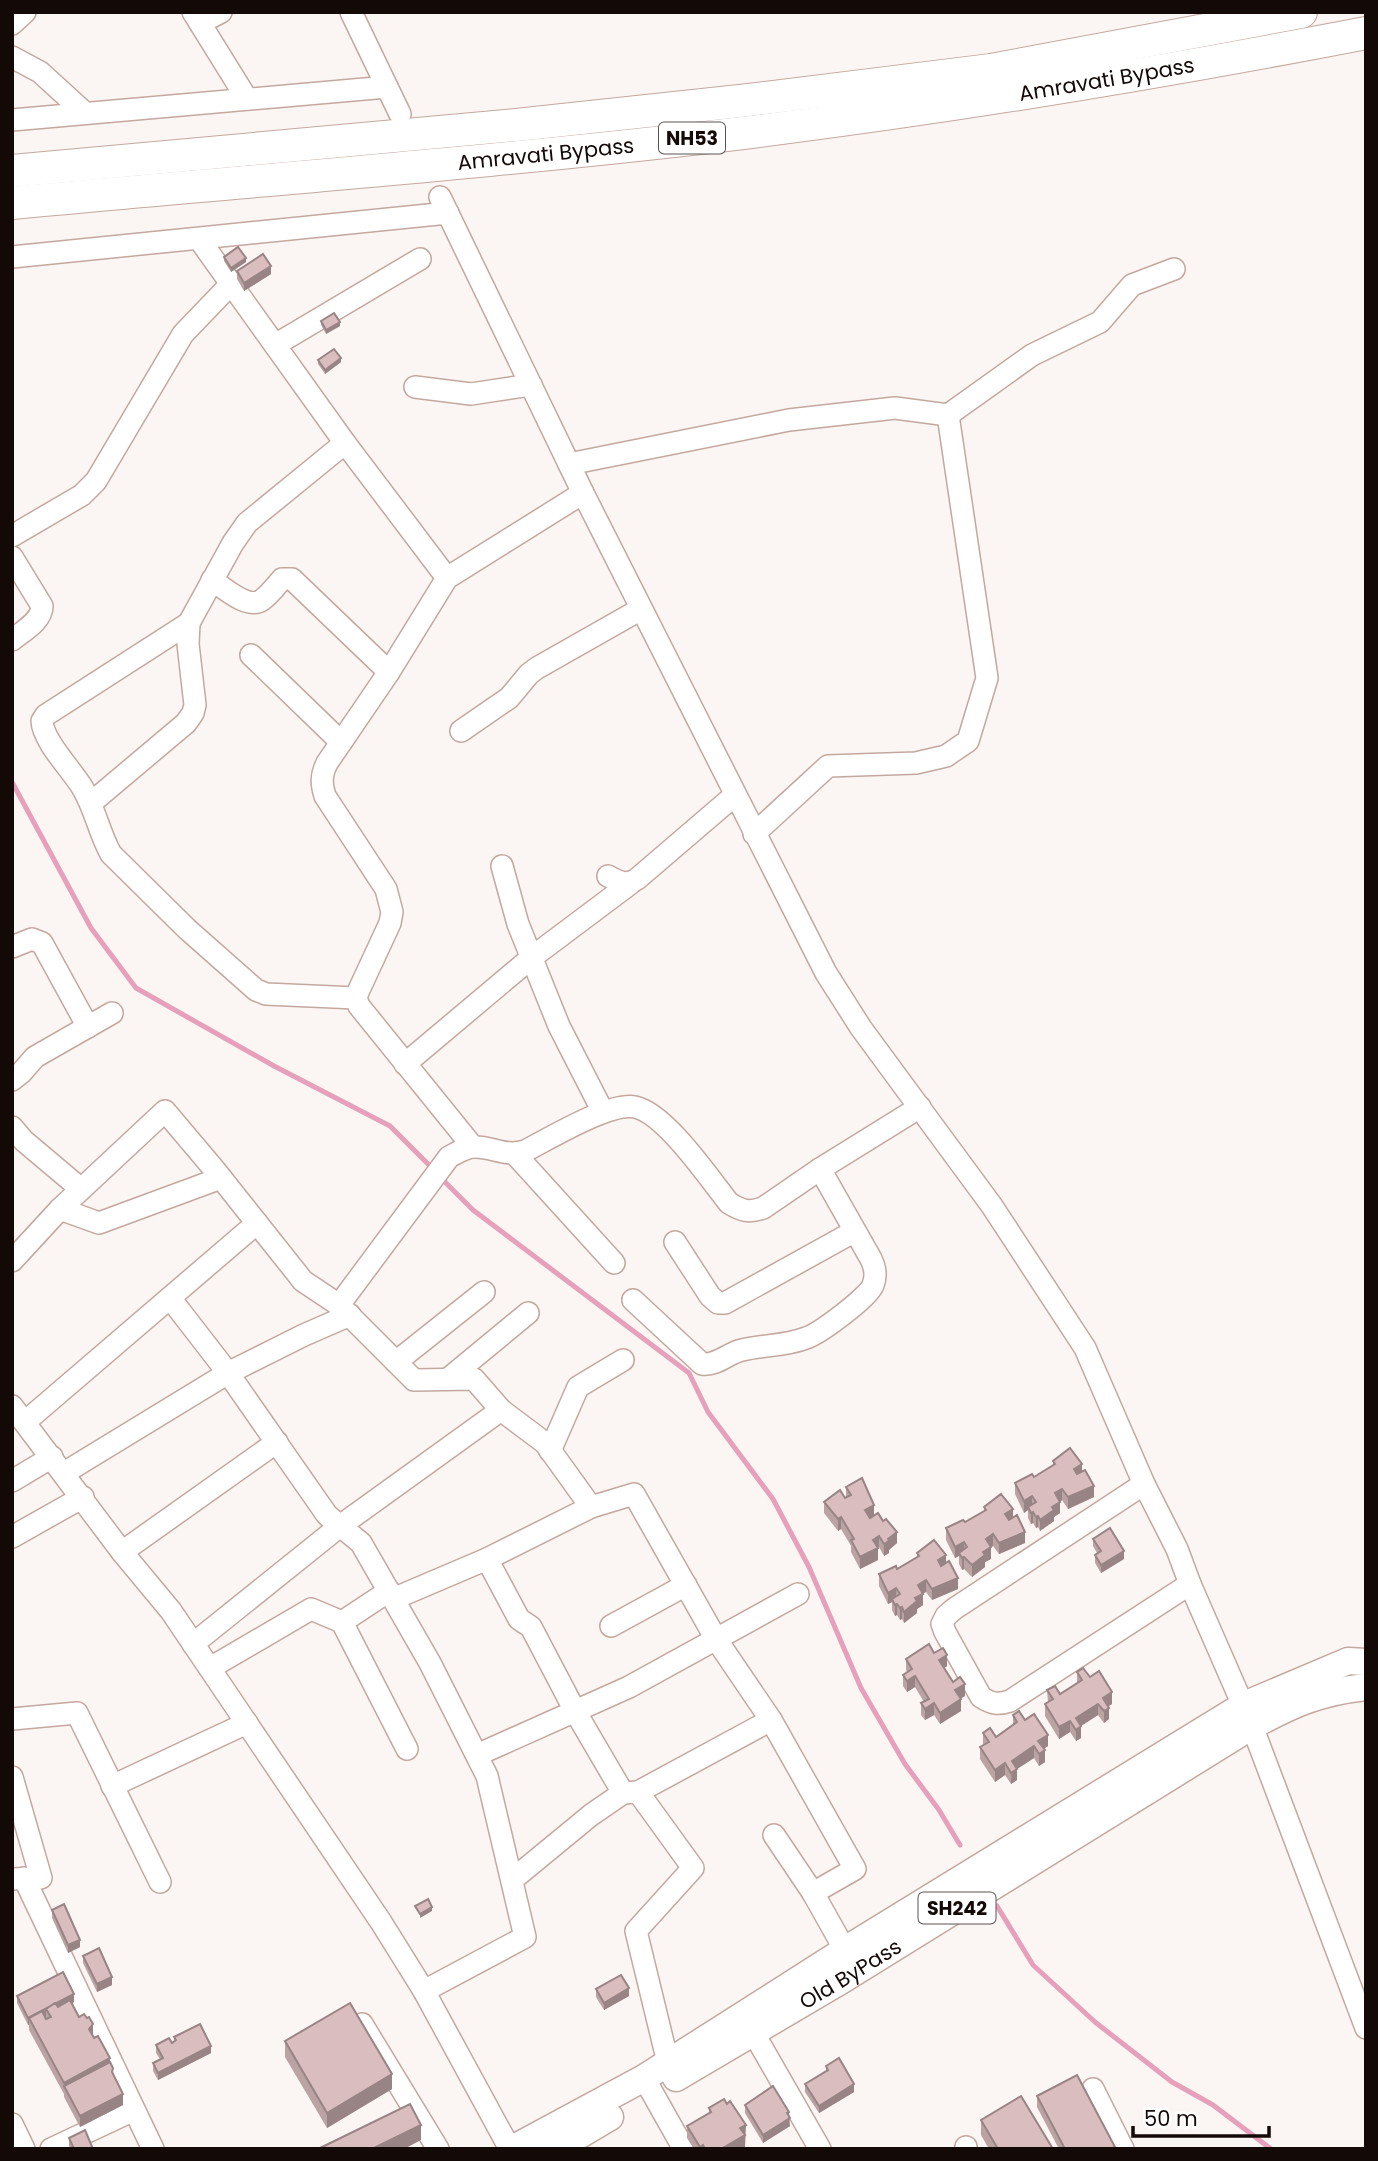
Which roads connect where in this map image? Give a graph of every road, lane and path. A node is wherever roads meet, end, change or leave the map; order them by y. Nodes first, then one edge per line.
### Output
1 (25, 12) edge
2 (221, 12) edge
3 (351, 12) edge
4 (1301, 12) edge
5 (197, 18) edge
6 (12, 24) edge
7 (1366, 33) edge
8 (12, 57) edge
9 (387, 88) junction
10 (247, 99) junction
11 (85, 113) junction
12 (400, 114) dead end
13 (12, 120) edge
14 (12, 171) edge
15 (12, 203) edge
16 (199, 239) junction
17 (12, 257) edge
18 (420, 259) dead end
19 (1174, 269) dead end
20 (231, 284) junction
21 (275, 345) junction
22 (531, 385) junction
23 (415, 387) dead end
24 (948, 415) junction
25 (345, 443) junction
26 (569, 464) junction
27 (583, 493) junction
28 (12, 536) edge
29 (12, 557) edge
30 (447, 578) junction
31 (212, 580) junction
32 (641, 609) junction
33 (189, 623) junction
34 (12, 640) edge
35 (251, 656) dead end
36 (389, 672) junction
37 (461, 730) dead end
38 (341, 742) junction
39 (735, 795) junction
40 (91, 803) junction
41 (754, 834) junction
42 (502, 866) dead end
43 (608, 876) dead end
44 (631, 883) junction
45 (12, 947) edge
46 (531, 958) junction
47 (356, 998) junction
48 (112, 1013) dead end
49 (88, 1027) junction
50 (405, 1063) junction
51 (12, 1080) edge
52 (920, 1107) junction
53 (603, 1112) junction
54 (12, 1127) edge
55 (473, 1147) junction
56 (515, 1154) junction
57 (820, 1169) junction
58 (221, 1178) junction
59 (81, 1189) junction
60 (60, 1209) junction
61 (257, 1223) junction
62 (855, 1230) junction
63 (675, 1242) dead end
64 (12, 1261) edge
65 (614, 1263) dead end
66 (484, 1292) dead end
67 (170, 1298) junction
68 (633, 1300) dead end
69 (344, 1310) junction
70 (528, 1313) dead end
71 (623, 1360) dead end
72 (396, 1362) junction
73 (228, 1373) junction
74 (448, 1379) junction
75 (501, 1410) junction
76 (19, 1414) edge
77 (277, 1442) junction
78 (550, 1451) junction
79 (58, 1465) junction
80 (12, 1481) edge
81 (1144, 1484) junction
82 (83, 1497) junction
83 (591, 1507) junction
84 (340, 1526) junction
85 (12, 1537) edge
86 (122, 1552) junction
87 (486, 1559) junction
88 (1190, 1584) junction
89 (686, 1585) junction
90 (798, 1594) dead end
91 (391, 1595) junction
92 (342, 1622) junction
93 (611, 1626) dead end
94 (716, 1639) junction
95 (193, 1644) junction
96 (1366, 1662) edge
97 (209, 1668) junction
98 (1366, 1687) edge
99 (575, 1711) junction
100 (1248, 1715) junction
101 (12, 1719) edge
102 (771, 1720) junction
103 (247, 1723) junction
104 (407, 1749) dead end
105 (477, 1755) junction
106 (12, 1777) edge
107 (112, 1786) junction
108 (631, 1792) junction
109 (774, 1835) dead end
110 (512, 1880) junction
111 (160, 1882) dead end
112 (20, 1889) edge
113 (813, 1893) junction
114 (845, 1950) junction
115 (424, 1991) junction
116 (362, 2024) edge
117 (1366, 2028) edge
118 (753, 2032) junction
119 (659, 2078) junction
120 (1093, 2089) dead end
121 (134, 2110) junction
122 (12, 2124) edge
123 (24, 2149) edge
124 (51, 2149) edge
125 (153, 2149) edge
126 (438, 2149) edge
127 (511, 2149) edge
128 (556, 2149) edge
129 (684, 2149) edge
130 (820, 2149) edge
131 (1123, 2149) edge

1 - 6 street
2 - 5 street
3 - 9 street
4 - 14 highway, Amravati Bypass / NH53
5 - 10 street
7 - 15 highway, Amravati Bypass / NH53
8 - 11 street
9 - 10 street
9 - 12 street
10 - 11 street
11 - 13 street
16 - 17 street
16 - 20 street
16 - 22 street
18 - 21 street
19 - 24 street
20 - 21 street
20 - 28 street
21 - 25 street
22 - 23 street
22 - 26 street
24 - 26 street
24 - 41 street
25 - 30 street
25 - 31 street
26 - 27 street
27 - 30 street
27 - 32 street
29 - 34 street
30 - 36 street
31 - 33 street
31 - 36 street
32 - 37 street
32 - 39 street
33 - 40 street
33 - 40 street
35 - 38 street
36 - 38 street
38 - 47 street
39 - 41 street
39 - 44 street
40 - 47 street
41 - 52 street
42 - 46 street
43 - 44 street
44 - 46 street
45 - 49 street
46 - 50 street
46 - 53 street
47 - 50 street
48 - 49 street
49 - 51 street
50 - 55 street
52 - 57 street
52 - 81 street
53 - 56 street
53 - 57 street
54 - 59 street
55 - 56 street
55 - 69 street
56 - 65 street
57 - 62 street
58 - 59 street
58 - 60 street
58 - 61 street
59 - 60 street
60 - 64 street
61 - 67 street
61 - 69 street
62 - 63 street
62 - 68 street
66 - 72 street
67 - 73 street
67 - 76 street
69 - 72 street
69 - 73 street
70 - 74 street
71 - 78 street
72 - 74 street
73 - 77 street
73 - 79 street
74 - 75 street
75 - 78 street
75 - 84 street
76 - 79 street
77 - 84 street
77 - 86 street
78 - 83 street
79 - 80 street
79 - 82 street
81 - 88 street
81 - 88 street
82 - 85 street
82 - 86 street
83 - 87 street
83 - 89 street
84 - 91 street
84 - 95 street
86 - 95 street
87 - 91 street
87 - 99 street
88 - 100 street
89 - 93 street
89 - 94 street
90 - 94 street
91 - 92 street
91 - 105 street
92 - 97 street
92 - 104 street
94 - 99 street
94 - 102 street
95 - 97 street
96 - 100 main road, Old ByPass / SH242
97 - 103 street
98 - 100 main road, Old ByPass / SH242
99 - 105 street
99 - 108 street
100 - 114 main road
100 - 117 street
100 - 118 main road, Old ByPass / SH242
101 - 107 street
102 - 108 street
102 - 113 street
103 - 107 street
103 - 115 street
105 - 110 street
106 - 112 street
107 - 111 street
108 - 110 street
108 - 119 street
109 - 113 street
110 - 115 street
112 - 121 street
113 - 114 street
114 - 119 main road
115 - 127 street
116 - 126 street
118 - 119 main road, Old ByPass / SH242
118 - 130 street
119 - 127 main road
119 - 128 main road, Old ByPass / SH242
119 - 129 street
120 - 131 street
121 - 124 street
121 - 125 street
122 - 123 street

